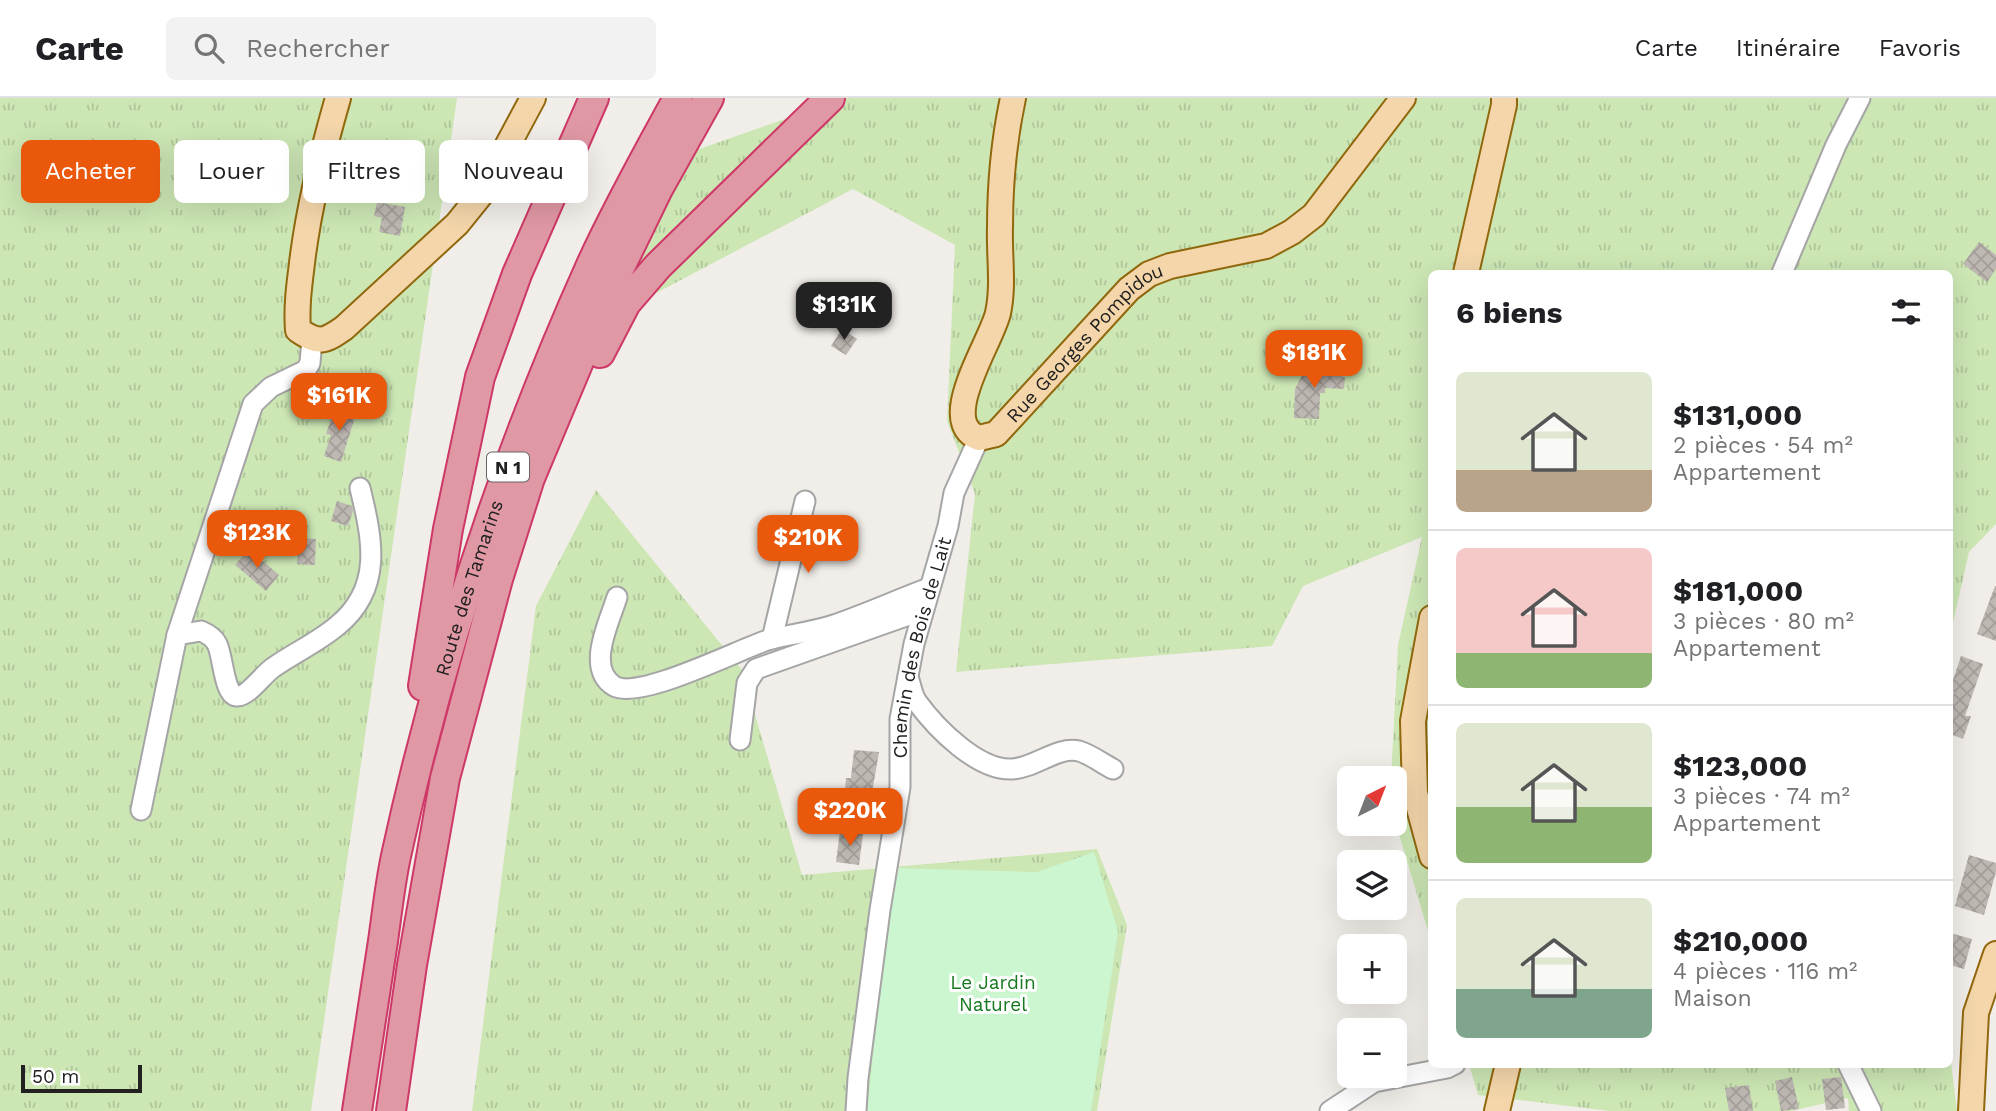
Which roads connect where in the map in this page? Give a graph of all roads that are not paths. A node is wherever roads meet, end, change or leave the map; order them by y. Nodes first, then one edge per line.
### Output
1 (338, 98) edge
2 (533, 98) edge
3 (594, 98) edge
4 (678, 98) edge
5 (709, 98) edge
6 (830, 98) edge
7 (1013, 98) edge
8 (1403, 98) edge
9 (1504, 98) edge
10 (1860, 98) edge
11 (1467, 270) edge
12 (1783, 270) edge
13 (312, 339) junction
14 (979, 438) junction
15 (360, 488) dead end
16 (805, 501) dead end
17 (498, 579) junction
18 (929, 588) junction
19 (617, 597) dead end
20 (923, 610) junction
21 (177, 635) junction
22 (772, 639) junction
23 (1428, 640) edge
24 (908, 676) junction
25 (740, 740) dead end
26 (1113, 769) dead end
27 (141, 810) dead end
28 (1428, 841) edge
29 (395, 858) junction
30 (1996, 954) edge
31 (1447, 1068) edge
32 (1507, 1068) edge
33 (1850, 1068) edge
34 (357, 1111) edge
35 (391, 1111) edge
36 (856, 1111) edge
37 (1330, 1111) edge
38 (1497, 1111) edge
39 (1871, 1111) edge
40 (1971, 1111) edge

1 - 13 main road
2 - 13 main road
3 - 29 highway
4 - 29 highway, Route des Tamarins / N 1
5 - 17 highway, Route des Tamarins / N 1
6 - 17 highway
7 - 14 main road
8 - 14 main road, Rue Georges Pompidou
9 - 11 main road
10 - 12 street
13 - 21 street
14 - 18 street, Chemin des Bois de Lait
15 - 21 street
16 - 22 street
17 - 35 highway, Route des Tamarins / N 1
18 - 20 street, Chemin des Bois de Lait
18 - 22 street
19 - 22 street
20 - 24 street, Chemin des Bois de Lait
20 - 25 street
21 - 27 street
23 - 28 main road
24 - 26 street
24 - 36 street, Chemin des Bois de Lait
29 - 34 highway, Route des Tamarins / N 1
30 - 40 main road
31 - 37 street
32 - 38 main road
33 - 39 street

